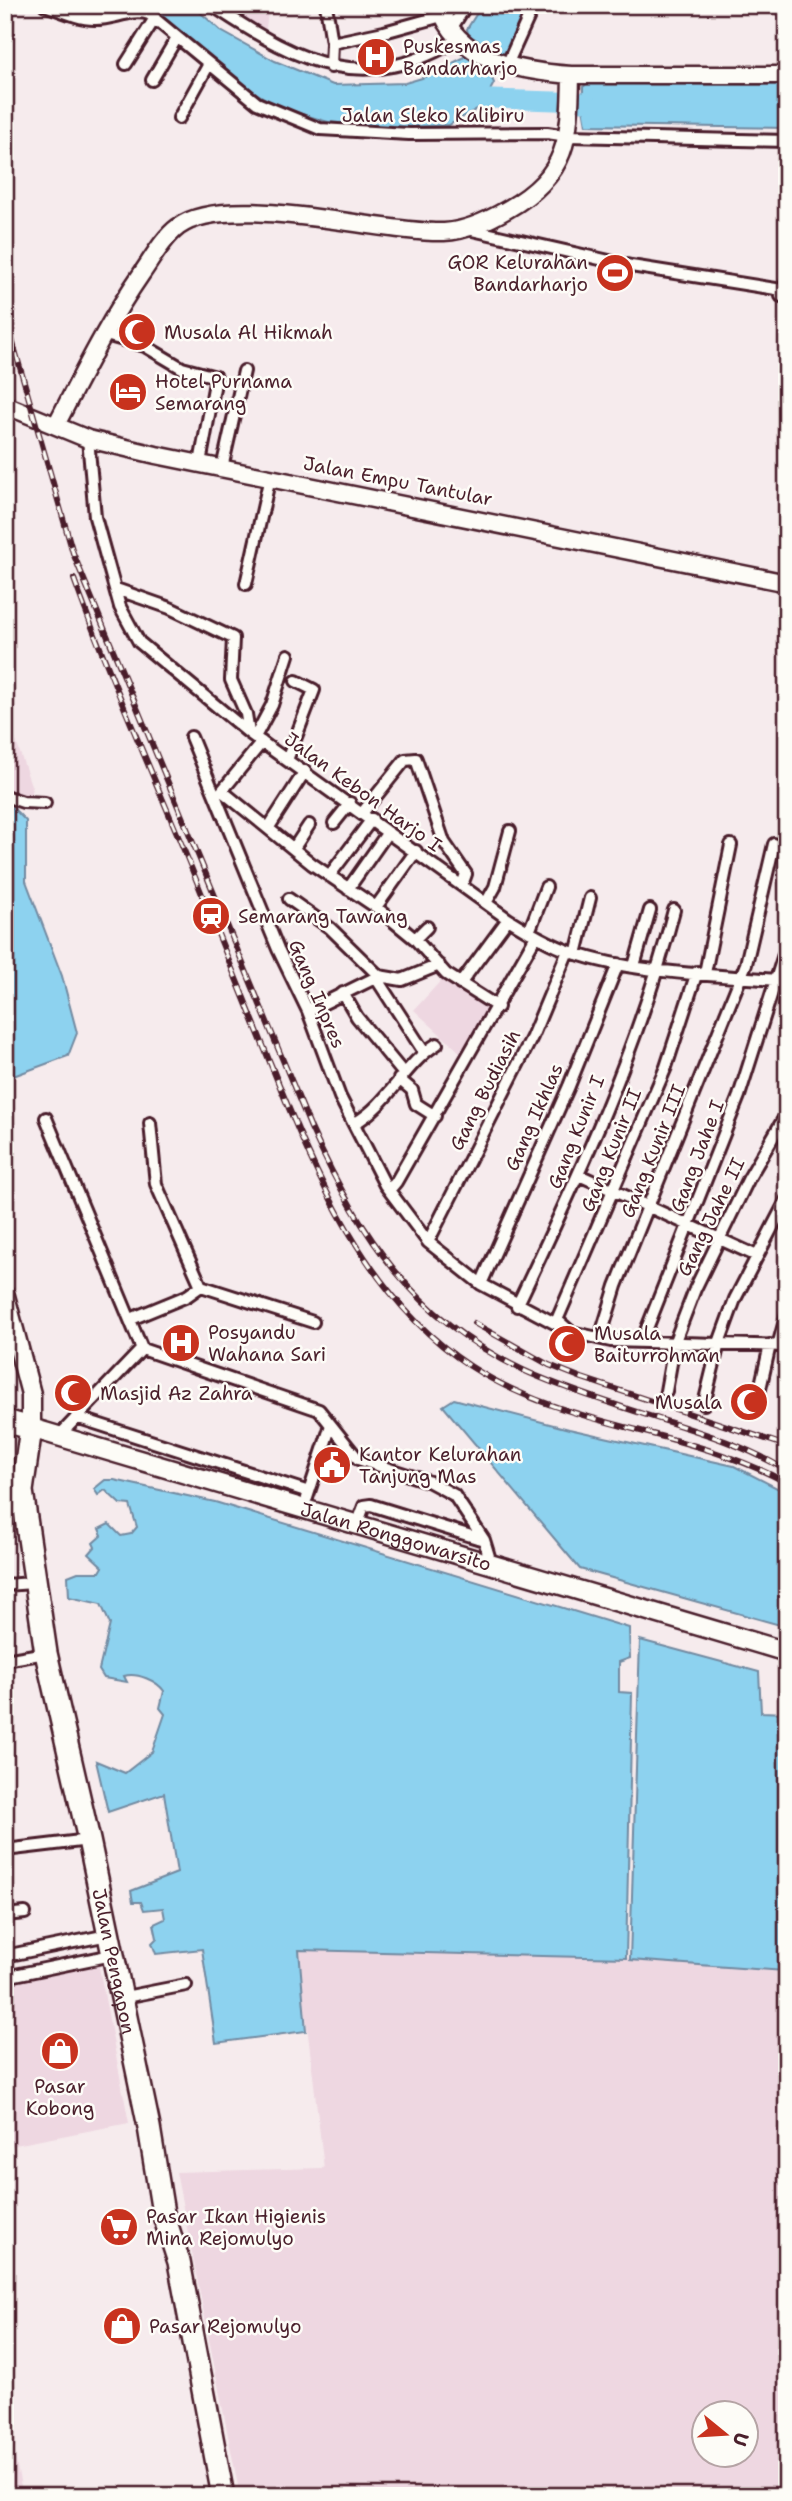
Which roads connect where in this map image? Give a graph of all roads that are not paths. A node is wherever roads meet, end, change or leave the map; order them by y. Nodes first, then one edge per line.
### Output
1 (45, 5) edge
2 (326, 5) edge
3 (466, 5) edge
4 (534, 5) edge
5 (216, 7) edge
6 (155, 18) junction
7 (451, 26) edge
8 (176, 39) junction
9 (331, 43) junction
10 (126, 64) dead end
11 (209, 64) junction
12 (499, 64) junction
13 (331, 67) junction
14 (787, 75) edge
15 (152, 80) dead end
16 (571, 83) junction
17 (179, 118) dead end
18 (568, 136) junction
19 (787, 141) edge
20 (466, 228) junction
21 (785, 290) edge
22 (102, 334) junction
23 (244, 371) dead end
24 (5, 405) edge
25 (56, 425) junction
26 (88, 439) junction
27 (200, 463) junction
28 (222, 468) junction
29 (270, 477) junction
30 (787, 583) edge
31 (246, 584) dead end
32 (116, 589) junction
33 (288, 654) dead end
34 (296, 681) dead end
35 (191, 737) dead end
36 (256, 737) junction
37 (287, 760) junction
38 (305, 771) junction
39 (219, 793) junction
40 (5, 796) edge
41 (46, 803) dead end
42 (350, 803) junction
43 (367, 816) junction
44 (334, 823) dead end
45 (309, 825) dead end
46 (269, 827) junction
47 (510, 831) dead end
48 (388, 832) junction
49 (774, 844) dead end
50 (731, 845) dead end
51 (294, 848) junction
52 (416, 851) junction
53 (329, 876) junction
54 (462, 886) junction
55 (546, 887) dead end
56 (348, 889) junction
57 (590, 898) dead end
58 (289, 899) dead end
59 (486, 903) junction
60 (376, 907) junction
61 (650, 910) dead end
62 (674, 910) dead end
63 (508, 919) junction
64 (427, 926) dead end
65 (532, 934) junction
66 (415, 939) junction
67 (787, 945) edge
68 (572, 953) junction
69 (618, 964) junction
70 (439, 965) junction
71 (634, 966) junction
72 (659, 969) junction
73 (701, 973) junction
74 (377, 977) junction
75 (741, 977) junction
76 (782, 981) edge
77 (460, 984) junction
78 (343, 993) junction
79 (498, 1007) junction
80 (308, 1011) junction
81 (437, 1044) dead end
82 (424, 1052) junction
83 (401, 1077) junction
84 (787, 1113) edge
85 (435, 1116) junction
86 (46, 1118) dead end
87 (150, 1123) dead end
88 (355, 1123) junction
89 (579, 1175) junction
90 (386, 1185) junction
91 (613, 1192) junction
92 (787, 1199) edge
93 (649, 1208) junction
94 (689, 1226) junction
95 (720, 1240) junction
96 (428, 1242) junction
97 (757, 1256) junction
98 (481, 1284) junction
99 (201, 1286) junction
100 (5, 1296) edge
101 (517, 1306) junction
102 (787, 1313) edge
103 (131, 1319) junction
104 (313, 1322) dead end
105 (560, 1326) junction
106 (600, 1338) junction
107 (642, 1340) junction
108 (675, 1340) junction
109 (719, 1343) junction
110 (778, 1346) edge
111 (142, 1349) junction
112 (666, 1391) dead end
113 (704, 1405) dead end
114 (755, 1411) dead end
115 (76, 1418) junction
116 (18, 1424) edge
117 (331, 1425) junction
118 (59, 1436) junction
119 (14, 1492) edge
120 (309, 1492) junction
121 (303, 1510) junction
122 (357, 1525) junction
123 (484, 1540) junction
124 (491, 1563) junction
125 (33, 1583) junction
126 (5, 1585) edge
127 (787, 1652) edge
128 (46, 1653) junction
129 (5, 1660) edge
130 (89, 1840) junction
131 (5, 1850) edge
132 (25, 1913) dead end
133 (5, 1915) edge
134 (110, 1945) junction
135 (5, 1956) edge
136 (5, 1977) edge
137 (186, 1984) dead end
138 (120, 1998) junction
139 (223, 2496) edge

1 - 6 street
2 - 9 street
3 - 7 street
4 - 12 street
5 - 13 street
6 - 8 street, Jalan Sleko Kalibiru
6 - 10 street
7 - 9 street
7 - 12 street
7 - 13 street
8 - 11 street, Jalan Sleko Kalibiru
8 - 15 street
9 - 13 street
11 - 17 street
11 - 18 street, Jalan Sleko Kalibiru
12 - 16 street
14 - 16 street
16 - 18 street
18 - 19 street, Jalan Sleko Kalibiru
18 - 20 street
20 - 21 street
20 - 22 street
22 - 25 street
22 - 27 street
23 - 28 street
24 - 25 street, Jalan Empu Tantular
25 - 26 street, Jalan Empu Tantular
26 - 27 street, Jalan Empu Tantular
26 - 32 street, Jalan Kebon Harjo I
27 - 28 street, Jalan Empu Tantular
28 - 29 street, Jalan Empu Tantular
29 - 30 street, Jalan Empu Tantular
29 - 31 street
32 - 36 street, Jalan Kebon Harjo I
32 - 36 street
33 - 36 street
34 - 37 street
35 - 39 street, Gang Inpres
36 - 37 street, Jalan Kebon Harjo I
36 - 39 street
37 - 38 street, Jalan Kebon Harjo I
38 - 42 street, Jalan Kebon Harjo I
38 - 46 street
39 - 46 street
39 - 80 street, Gang Inpres
40 - 41 street
42 - 43 street, Jalan Kebon Harjo I
42 - 44 street
43 - 48 street, Jalan Kebon Harjo I
43 - 53 street
43 - 54 street
45 - 51 street
46 - 51 street
47 - 59 street
48 - 52 street, Jalan Kebon Harjo I
48 - 56 street
49 - 75 street, Gang Kunir III
50 - 73 street, Gang Kunir II
51 - 53 street
52 - 54 street, Jalan Kebon Harjo I
52 - 60 street
53 - 56 street
54 - 59 street, Jalan Kebon Harjo I
55 - 65 street
56 - 60 street
57 - 68 street, Gang Budiasih
58 - 74 street
59 - 63 street, Jalan Kebon Harjo I
60 - 66 street
61 - 71 street
62 - 72 street, Gang Kunir I
63 - 65 street, Jalan Kebon Harjo I
63 - 77 street
64 - 66 street
65 - 68 street, Jalan Kebon Harjo I
65 - 79 street
66 - 70 street
67 - 76 street, Gang Jahe I
68 - 69 street, Jalan Kebon Harjo I
68 - 96 street, Gang Budiasih
69 - 71 street, Jalan Kebon Harjo I
69 - 98 street, Gang Ikhlas
70 - 74 street
70 - 77 street
71 - 72 street, Jalan Kebon Harjo I
72 - 73 street, Jalan Kebon Harjo I
72 - 89 street, Gang Kunir I
73 - 75 street, Jalan Kebon Harjo I
73 - 91 street, Gang Kunir II
74 - 78 street
74 - 82 street
75 - 76 street, Jalan Kebon Harjo I
75 - 93 street, Gang Kunir III
76 - 94 street, Gang Jahe I
77 - 79 street
78 - 80 street
78 - 83 street
79 - 85 street
80 - 88 street, Gang Inpres
81 - 82 street
82 - 83 street
83 - 85 street
83 - 88 street
84 - 95 street, Gang Jahe II
85 - 90 street
86 - 103 street
87 - 99 street
88 - 90 street, Gang Inpres
89 - 91 street
89 - 101 street, Gang Kunir I
90 - 96 street, Gang Inpres
91 - 93 street
91 - 105 street, Gang Kunir II
92 - 97 street
93 - 94 street
93 - 106 street, Gang Kunir III
94 - 95 street
94 - 107 street, Gang Jahe I
95 - 97 street
95 - 108 street, Gang Jahe II
96 - 98 street, Gang Inpres
97 - 109 street
98 - 101 street, Gang Inpres
99 - 103 street
99 - 104 street
100 - 116 main road
101 - 105 street, Gang Inpres
102 - 110 street
103 - 111 street
105 - 106 street
106 - 107 street
107 - 108 street
108 - 109 street
108 - 112 street, Gang Jahe II
109 - 110 street
109 - 113 street
110 - 114 street
111 - 115 street
111 - 117 street
115 - 118 street
115 - 120 street
116 - 118 main road, Jalan Ronggowarsito
116 - 119 highway, Jalan Pengapon
117 - 120 street
117 - 123 street
118 - 121 main road, Jalan Ronggowarsito
119 - 125 highway, Jalan Pengapon
120 - 121 street
121 - 122 main road, Jalan Ronggowarsito
122 - 123 street
122 - 124 main road, Jalan Ronggowarsito
123 - 124 street
124 - 127 main road, Jalan Ronggowarsito
125 - 126 street
125 - 128 highway, Jalan Pengapon
128 - 129 street
128 - 130 highway, Jalan Pengapon
130 - 131 street
130 - 134 highway, Jalan Pengapon
132 - 133 street
134 - 135 street
134 - 136 street
134 - 138 highway, Jalan Pengapon
137 - 138 street
138 - 139 highway, Jalan Pengapon

